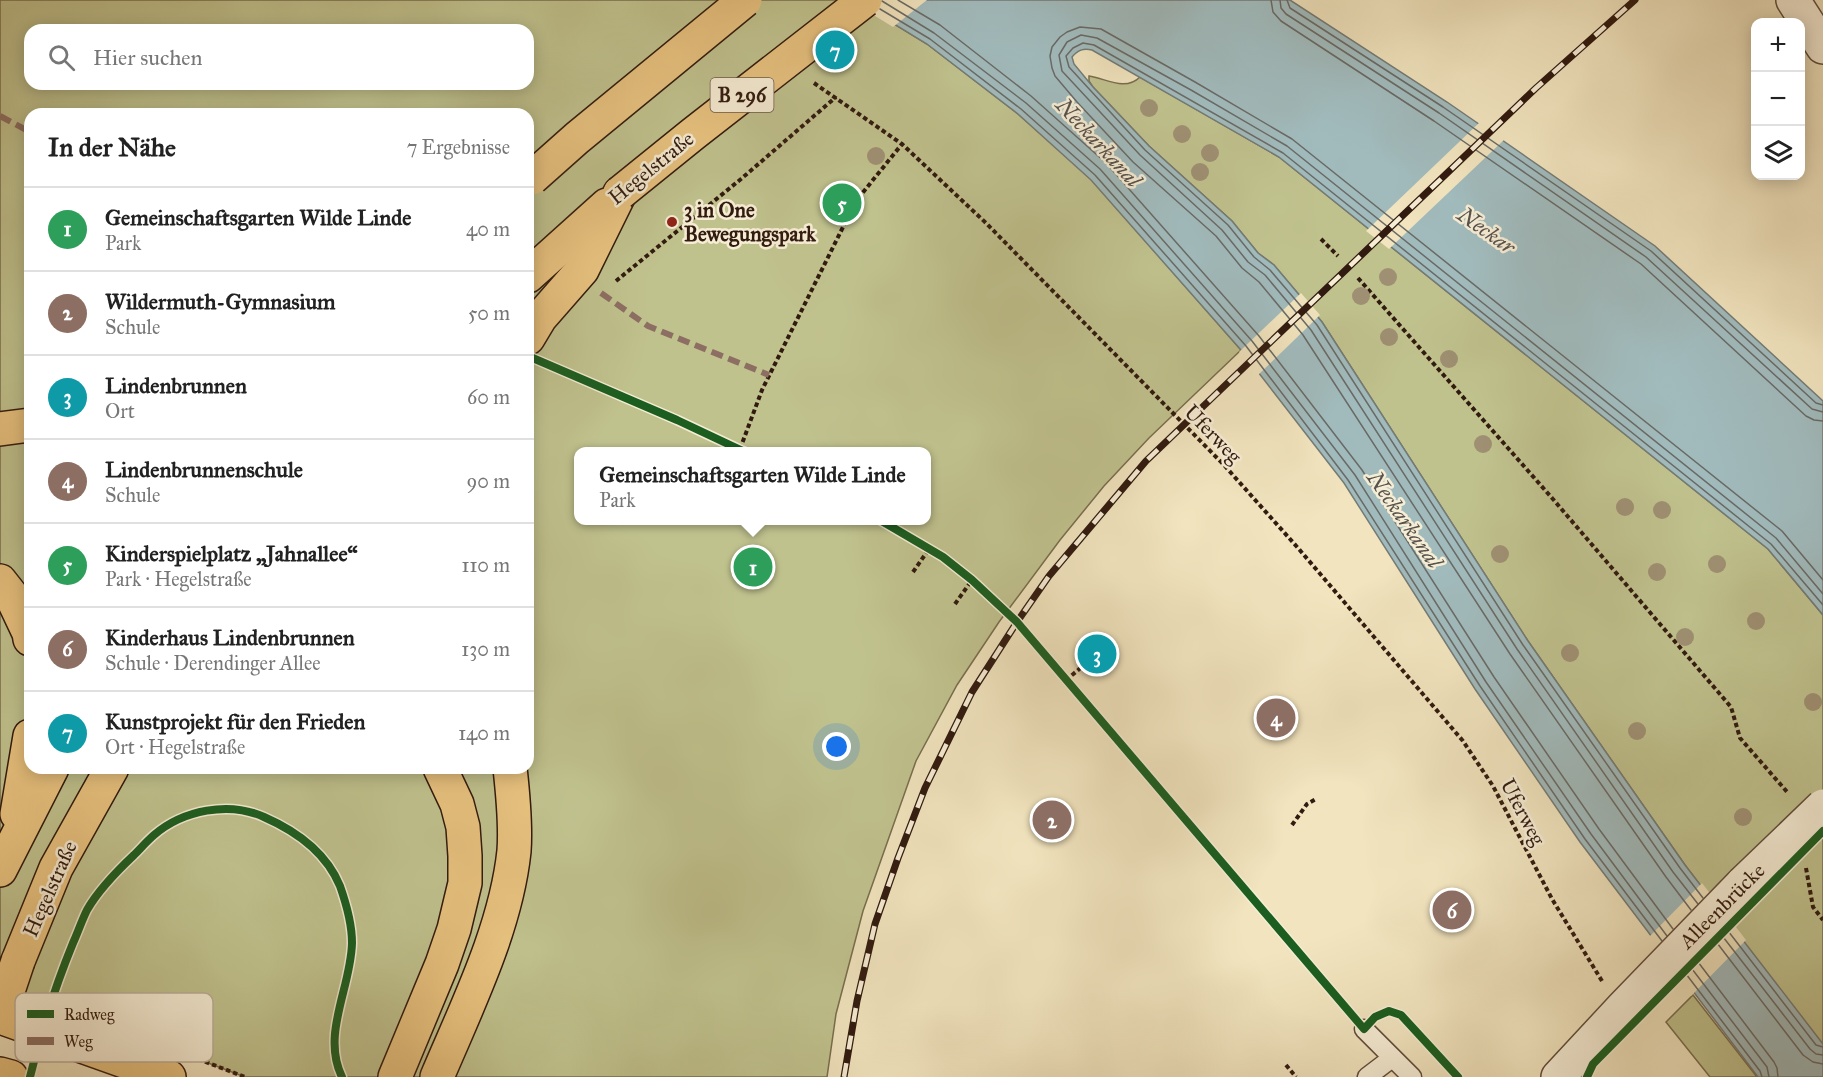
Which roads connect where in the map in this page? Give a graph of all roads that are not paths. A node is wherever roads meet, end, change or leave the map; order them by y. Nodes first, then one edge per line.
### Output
1 (746, 0) edge
2 (865, 0) edge
3 (1793, 0) edge
4 (1823, 47) edge
5 (534, 176) edge
6 (620, 193) junction
7 (534, 271) edge
8 (534, 328) edge
9 (24, 426) edge
10 (0, 429) edge
11 (0, 581) edge
12 (24, 622) edge
13 (24, 766) edge
14 (49, 774) edge
15 (108, 774) edge
16 (127, 774) edge
17 (443, 774) edge
18 (510, 774) edge
19 (93, 799) junction
20 (1823, 806) edge
21 (6, 857) edge
22 (0, 1016) edge
23 (15, 1021) edge
24 (1364, 1029) dead end
25 (1392, 1058) junction
26 (127, 1062) edge
27 (0, 1074) edge
28 (11, 1077) edge
29 (169, 1077) edge
30 (395, 1077) edge
31 (437, 1077) edge
32 (1367, 1077) edge
33 (1412, 1077) edge
34 (1558, 1077) edge

1 - 5 main road, bridge
2 - 6 main road, Hegelstraße / B 296, bridge
3 - 4 street
6 - 7 main road, Hegelstraße / B 296
6 - 8 main road
9 - 10 main road
11 - 12 main road
13 - 21 main road
14 - 21 main road
15 - 19 main road, Hegelstraße
16 - 19 main road
17 - 30 main road
18 - 31 main road
19 - 22 main road, Hegelstraße, bridge
20 - 34 street, Alleenbrücke, bridge
22 - 23 main road
24 - 25 lane
25 - 32 lane
25 - 33 lane
26 - 29 main road
27 - 28 main road

